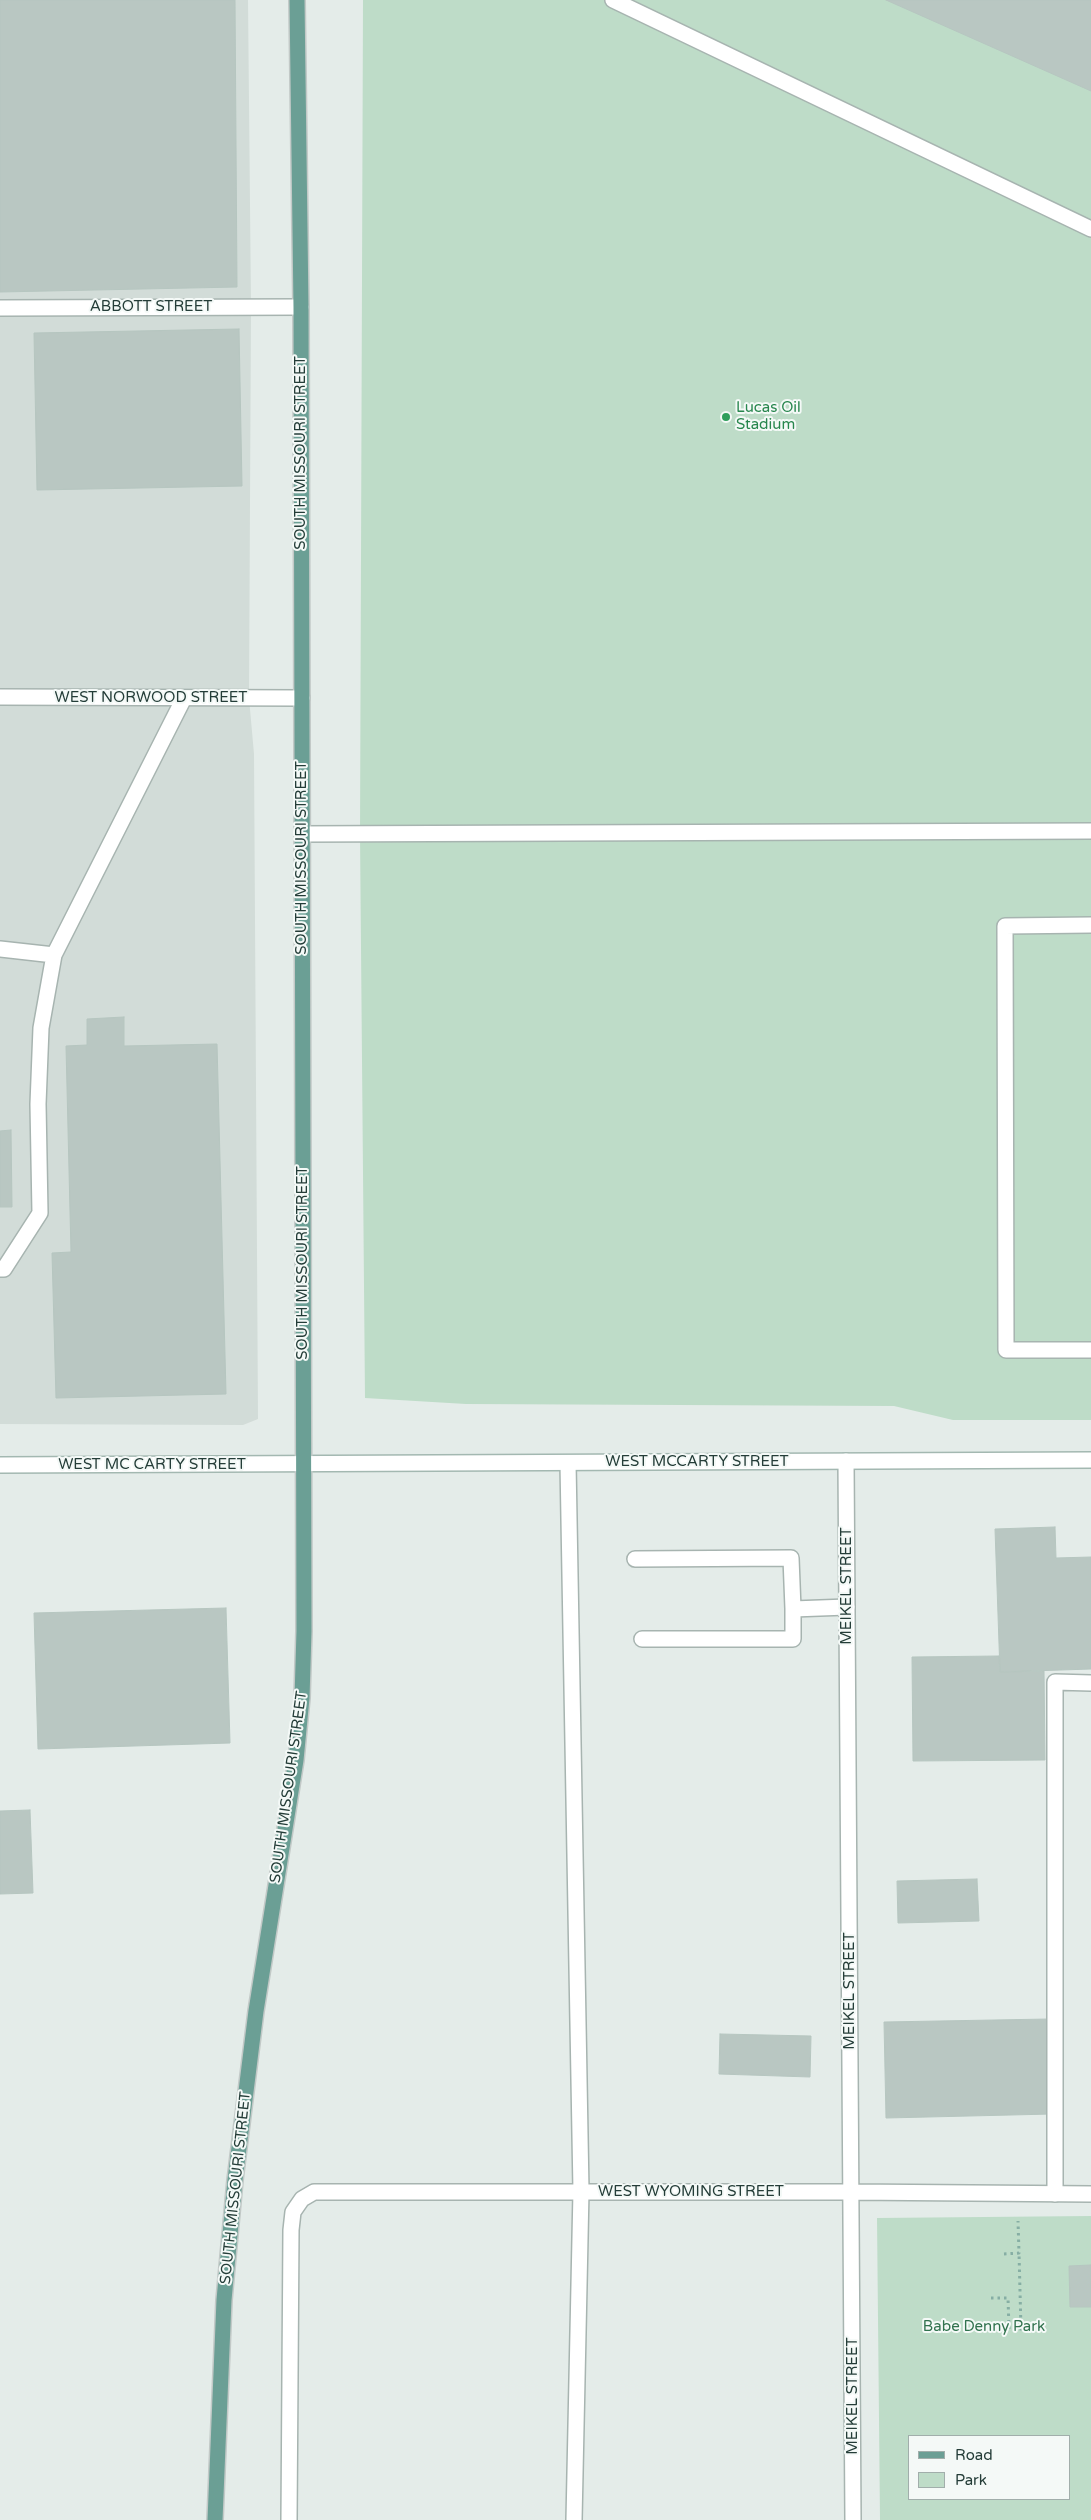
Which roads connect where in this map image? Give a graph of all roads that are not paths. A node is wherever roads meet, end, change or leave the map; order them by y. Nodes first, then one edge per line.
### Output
1 (297, 0) edge
2 (613, 0) edge
3 (1091, 229) edge
4 (301, 306) junction
5 (0, 308) edge
6 (0, 697) edge
7 (184, 698) junction
8 (302, 698) junction
9 (1091, 830) edge
10 (302, 834) junction
11 (1091, 925) edge
12 (0, 949) edge
13 (54, 954) junction
14 (0, 1269) edge
15 (1091, 1350) edge
16 (1091, 1460) edge
17 (846, 1461) junction
18 (568, 1463) junction
19 (304, 1464) junction
20 (0, 1466) edge
21 (634, 1559) dead end
22 (847, 1607) junction
23 (793, 1609) junction
24 (642, 1639) dead end
25 (1091, 1683) edge
26 (581, 2191) junction
27 (851, 2192) junction
28 (1055, 2194) junction
29 (1091, 2194) edge
30 (214, 2520) edge
31 (289, 2520) edge
32 (574, 2520) edge
33 (854, 2520) edge

1 - 4 main road, SOUTH MISSOURI STREET
2 - 3 street
4 - 5 street, ABBOTT STREET
4 - 8 main road, SOUTH MISSOURI STREET
6 - 7 street, WEST NORWOOD STREET
7 - 8 street, WEST NORWOOD STREET
7 - 13 street
8 - 10 main road, SOUTH MISSOURI STREET
9 - 10 street
10 - 19 main road, SOUTH MISSOURI STREET
11 - 15 street
12 - 13 street
13 - 14 street
16 - 17 street, WEST MCCARTY STREET
17 - 18 street, WEST MCCARTY STREET
17 - 22 street, MEIKEL STREET
18 - 19 street, WEST MCCARTY STREET
18 - 26 street
19 - 20 street, WEST MC CARTY STREET
19 - 30 main road, SOUTH MISSOURI STREET
21 - 23 street
22 - 23 street
22 - 27 street, MEIKEL STREET
23 - 24 street
25 - 28 street
26 - 27 street, WEST WYOMING STREET
26 - 31 street, WEST WYOMING STREET
26 - 32 street
27 - 28 street, WEST WYOMING STREET
27 - 33 street, MEIKEL STREET
28 - 29 street, WEST WYOMING STREET

